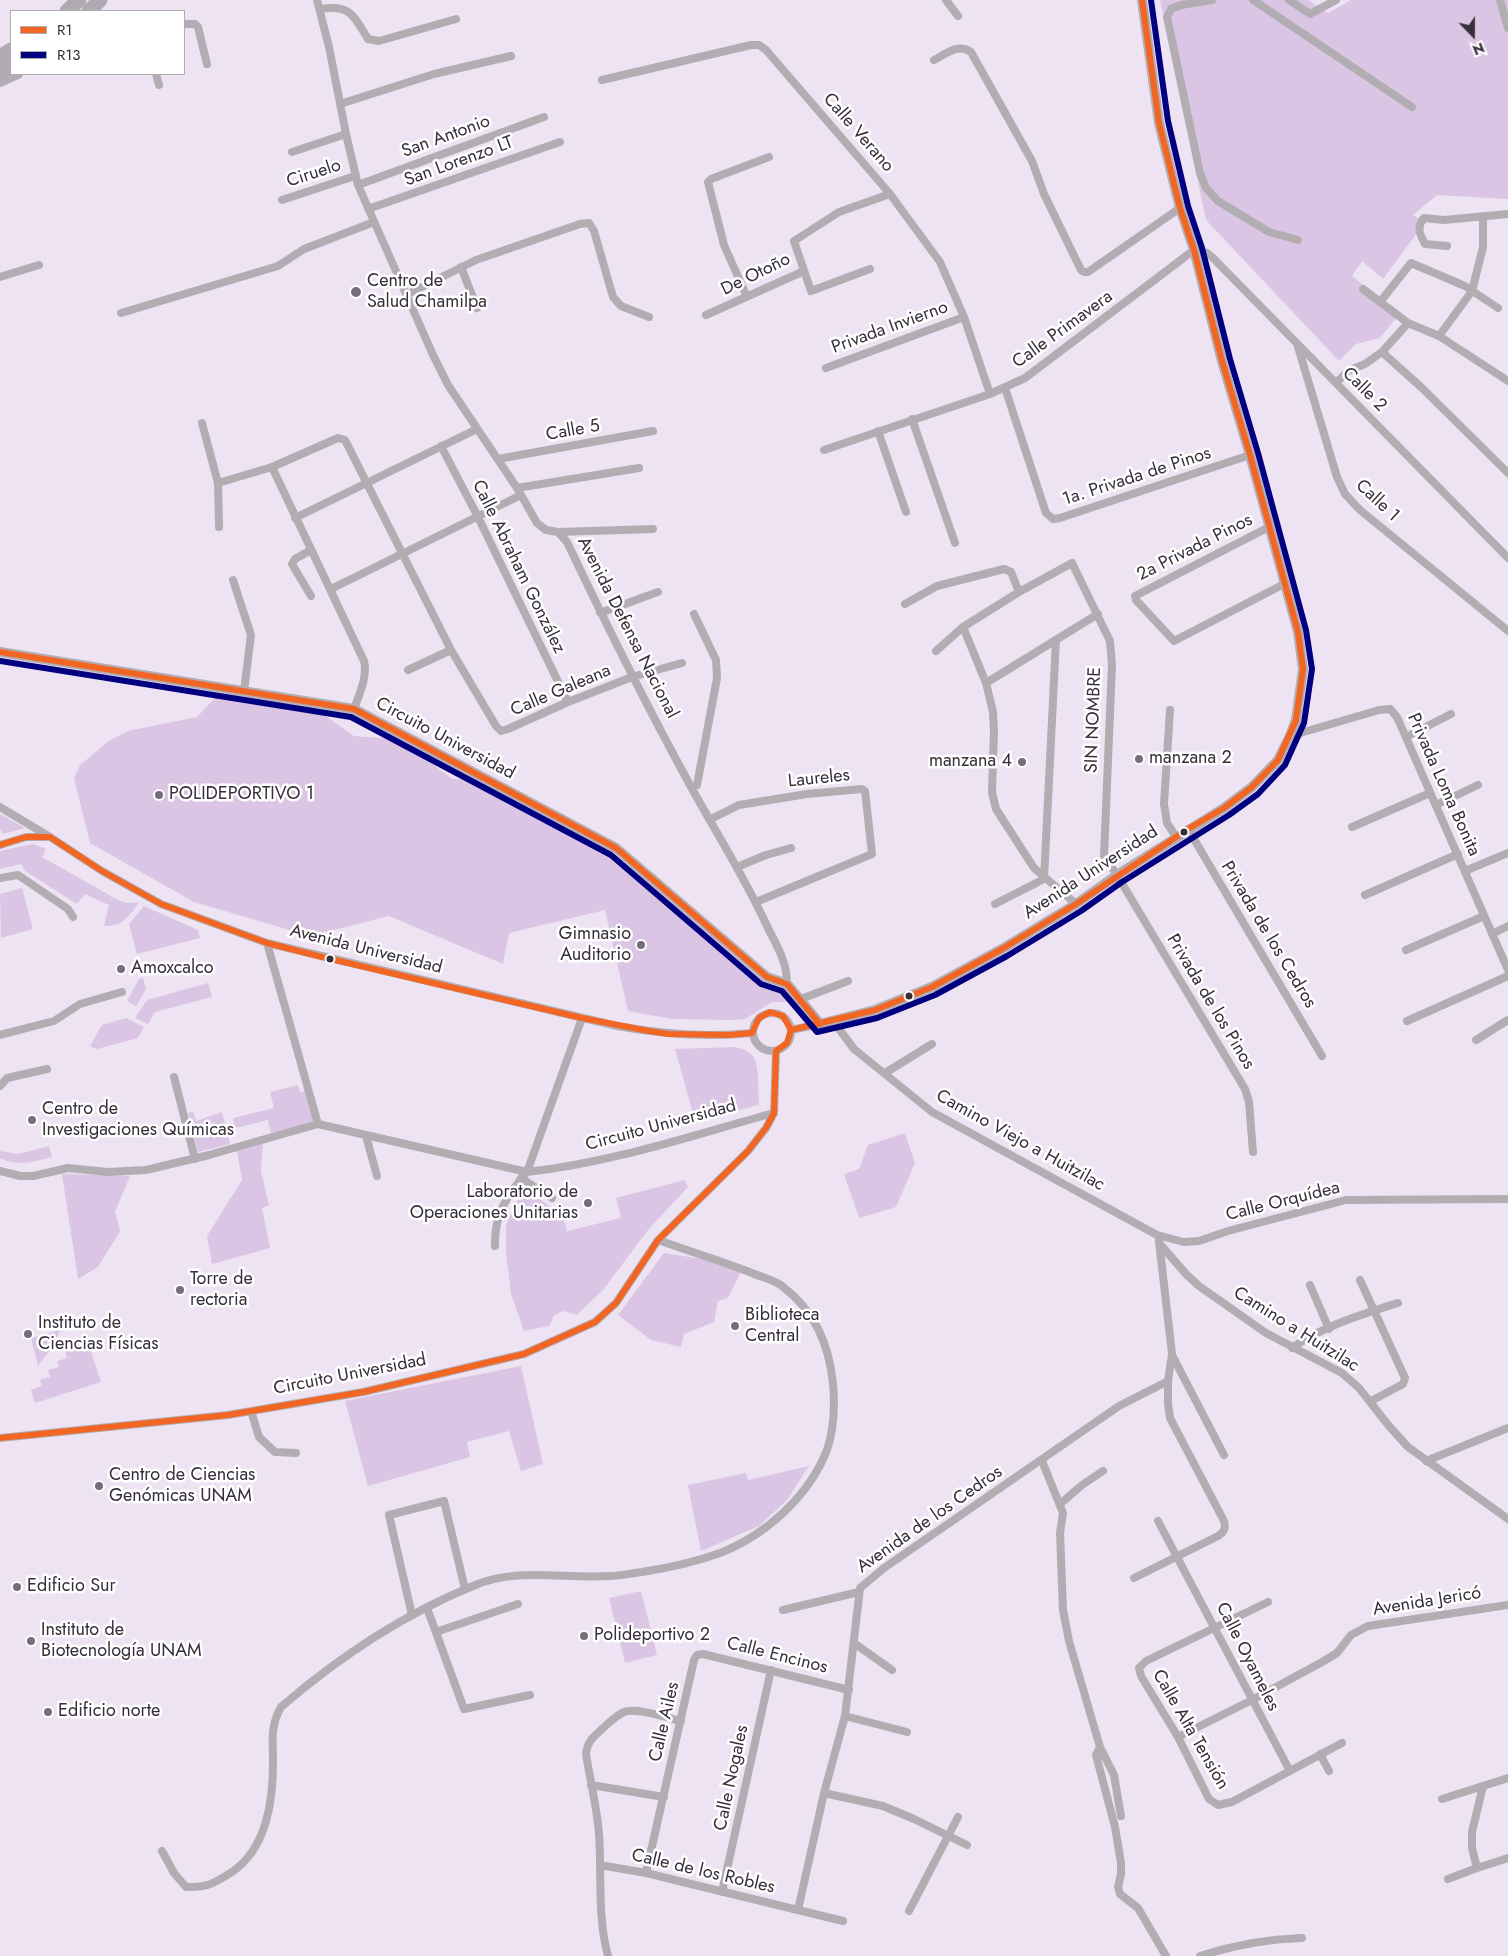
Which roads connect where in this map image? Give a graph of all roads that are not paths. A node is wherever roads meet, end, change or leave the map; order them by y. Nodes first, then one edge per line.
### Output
1 (79, 0) edge
2 (317, 0) edge
3 (946, 0) edge
4 (1142, 0) edge
5 (1212, 0) edge
6 (1253, 0) edge
7 (1289, 0) edge
8 (1336, 0) edge
9 (1500, 0) edge
10 (320, 9) junction
11 (67, 10) edge
12 (958, 16) dead end
13 (456, 19) dead end
14 (185, 24) edge
15 (1508, 28) edge
16 (511, 56) dead end
17 (934, 60) dead end
18 (207, 64) dead end
19 (16, 75) edge
20 (156, 75) edge
21 (602, 80) dead end
22 (0, 82) edge
23 (159, 85) dead end
24 (340, 104) junction
25 (1412, 107) dead end
26 (544, 117) dead end
27 (346, 134) junction
28 (560, 142) dead end
29 (292, 152) dead end
30 (769, 157) dead end
31 (355, 176) junction
32 (358, 185) junction
33 (890, 194) junction
34 (282, 200) dead end
35 (1180, 208) junction
36 (368, 210) junction
37 (1508, 214) edge
38 (1483, 216) junction
39 (374, 222) junction
40 (1298, 240) dead end
41 (1448, 246) dead end
42 (1194, 250) junction
43 (39, 265) dead end
44 (461, 268) junction
45 (870, 269) dead end
46 (804, 271) junction
47 (0, 277) edge
48 (1363, 289) dead end
49 (1472, 291) junction
50 (406, 295) junction
51 (747, 297) junction
52 (1380, 302) junction
53 (477, 308) dead end
54 (1498, 308) dead end
55 (121, 313) dead end
56 (706, 316) dead end
57 (649, 317) dead end
58 (964, 317) junction
59 (1408, 323) junction
60 (1439, 336) junction
61 (1297, 345) junction
62 (1382, 352) junction
63 (826, 368) dead end
64 (1508, 381) edge
65 (1336, 382) junction
66 (1005, 388) junction
67 (990, 394) junction
68 (912, 419) junction
69 (202, 423) dead end
70 (477, 429) junction
71 (653, 431) dead end
72 (878, 431) junction
73 (441, 446) junction
74 (824, 450) dead end
75 (1250, 455) junction
76 (498, 459) junction
77 (272, 468) junction
78 (639, 468) dead end
79 (1508, 473) edge
80 (218, 483) junction
81 (368, 483) junction
82 (519, 492) junction
83 (906, 512) dead end
84 (478, 517) junction
85 (295, 518) junction
86 (1269, 526) junction
87 (218, 527) dead end
88 (653, 529) dead end
89 (558, 532) junction
90 (956, 543) dead end
91 (311, 550) junction
92 (403, 553) junction
93 (1508, 558) edge
94 (233, 580) dead end
95 (1284, 584) junction
96 (331, 589) junction
97 (658, 592) dead end
98 (1019, 592) junction
99 (311, 596) dead end
100 (905, 604) dead end
101 (600, 613) junction
102 (694, 614) dead end
103 (1098, 614) junction
104 (963, 628) junction
105 (1508, 631) edge
106 (1056, 640) junction
107 (451, 650) junction
108 (936, 651) dead end
109 (0, 652) edge
110 (682, 663) dead end
111 (408, 670) dead end
112 (632, 677) junction
113 (986, 683) junction
114 (244, 691) junction
115 (568, 702) junction
116 (354, 710) junction
117 (1170, 710) dead end
118 (1451, 714) dead end
119 (1290, 736) junction
120 (1406, 737) junction
121 (697, 785) dead end
122 (1478, 785) dead end
123 (1430, 793) junction
124 (1436, 805) junction
125 (0, 807) edge
126 (711, 819) junction
127 (1352, 827) dead end
128 (1188, 829) junction
129 (50, 837) junction
130 (1176, 837) junction
131 (0, 845) edge
132 (791, 848) dead end
133 (1508, 853) edge
134 (1458, 854) junction
135 (737, 867) junction
136 (1465, 871) junction
137 (1117, 875) junction
138 (0, 878) edge
139 (1044, 879) junction
140 (1365, 895) dead end
141 (756, 902) junction
142 (995, 904) dead end
143 (1076, 904) junction
144 (1484, 916) junction
145 (73, 917) dead end
146 (1508, 926) edge
147 (1492, 934) junction
148 (268, 943) junction
149 (1406, 950) dead end
150 (1508, 970) edge
151 (1508, 976) edge
152 (848, 981) dead end
153 (787, 984) junction
154 (122, 992) dead end
155 (801, 999) junction
156 (582, 1018) junction
157 (1508, 1020) edge
158 (833, 1021) junction
159 (1407, 1021) dead end
160 (820, 1024) junction
161 (791, 1030) junction
162 (752, 1033) junction
163 (0, 1035) edge
164 (1476, 1040) dead end
165 (932, 1044) dead end
166 (776, 1051) junction
167 (1322, 1056) dead end
168 (47, 1069) dead end
169 (884, 1072) junction
170 (174, 1077) dead end
171 (0, 1086) edge
172 (774, 1113) junction
173 (318, 1124) junction
174 (366, 1136) junction
175 (1253, 1152) dead end
176 (195, 1158) junction
177 (0, 1172) edge
178 (524, 1175) junction
179 (378, 1176) dead end
180 (552, 1198) dead end
181 (1508, 1199) edge
182 (1158, 1234) junction
183 (658, 1240) junction
184 (1159, 1243) junction
185 (495, 1246) dead end
186 (1360, 1280) dead end
187 (1310, 1285) dead end
188 (1398, 1302) dead end
189 (1373, 1311) junction
190 (1329, 1328) junction
191 (1292, 1348) junction
192 (1172, 1354) junction
193 (1168, 1380) junction
194 (1371, 1401) junction
195 (251, 1411) junction
196 (1508, 1428) edge
197 (0, 1438) edge
198 (296, 1453) dead end
199 (1224, 1455) dead end
200 (1042, 1461) junction
201 (1426, 1461) junction
202 (1103, 1472) dead end
203 (1060, 1504) junction
204 (1506, 1516) edge
205 (1158, 1521) dead end
206 (1177, 1556) junction
207 (1134, 1578) dead end
208 (465, 1589) junction
209 (859, 1592) junction
210 (1268, 1602) dead end
211 (518, 1604) dead end
212 (1508, 1605) edge
213 (427, 1608) junction
214 (782, 1610) dead end
215 (412, 1615) junction
216 (1215, 1627) junction
217 (436, 1632) junction
218 (854, 1643) junction
219 (697, 1655) joint
220 (771, 1670) junction
221 (892, 1670) dead end
222 (849, 1690) junction
223 (530, 1695) dead end
224 (1252, 1700) junction
225 (845, 1716) junction
226 (681, 1721) junction
227 (907, 1732) dead end
228 (1178, 1737) junction
229 (1342, 1743) dead end
230 (1100, 1747) junction
231 (1320, 1754) junction
232 (1290, 1771) junction
233 (1329, 1771) dead end
234 (1508, 1778) edge
235 (591, 1784) junction
236 (1483, 1786) junction
237 (824, 1793) junction
238 (664, 1797) junction
239 (1442, 1799) dead end
240 (1121, 1816) dead end
241 (958, 1817) dead end
242 (948, 1836) junction
243 (967, 1845) dead end
244 (162, 1851) dead end
245 (1508, 1858) edge
246 (600, 1865) junction
247 (1477, 1868) junction
248 (646, 1873) junction
249 (1448, 1879) dead end
250 (722, 1892) junction
251 (798, 1910) junction
252 (909, 1911) dead end
253 (844, 1921) dead end
254 (1302, 1938) dead end
255 (608, 1956) edge
256 (1166, 1956) edge
257 (1200, 1956) edge

1 - 11 highway
2 - 10 street, Avenida Defensa Nacional
3 - 12 street
4 - 35 street, Avenida Universidad
5 - 40 street
6 - 25 street
7 - 8 street
9 - 15 street
10 - 13 street
10 - 24 street, Avenida Defensa Nacional
14 - 18 street
16 - 24 street
17 - 35 street
19 - 22 street
20 - 23 street
21 - 33 street, Calle Verano
24 - 27 street, Avenida Defensa Nacional
26 - 32 street, San Antonio
27 - 29 street
27 - 31 street, Avenida Defensa Nacional
28 - 36 street, San Lorenzo LT
30 - 51 street
31 - 32 street, Avenida Defensa Nacional
31 - 34 street, Ciruelo
32 - 36 street, Avenida Defensa Nacional
33 - 46 street, De Otoño
33 - 58 street, Calle Verano
35 - 42 street, Avenida Universidad
36 - 39 street, Avenida Defensa Nacional
37 - 38 street
38 - 41 street
38 - 49 street
39 - 50 street, Avenida Defensa Nacional
39 - 55 street
42 - 61 street, Calle 2
42 - 66 street, Calle Primavera
42 - 75 street, Avenida Universidad
43 - 47 street
44 - 50 street
44 - 53 street
44 - 57 street
45 - 46 street
46 - 51 street, De Otoño
48 - 52 street
49 - 52 street
49 - 54 street
49 - 60 street
50 - 70 street, Avenida Defensa Nacional
51 - 56 street, De Otoño
52 - 59 street
58 - 63 street, Privada Invierno
58 - 67 street, Calle Verano
59 - 60 street
59 - 62 street
60 - 64 street
61 - 65 street, Calle 2
61 - 105 street, Calle 1
62 - 65 street
62 - 79 street
65 - 93 street, Calle 2
66 - 67 street, Calle Primavera
66 - 75 street, 1a. Privada de Pinos
67 - 68 street, Calle Primavera
68 - 72 street, Calle Primavera
68 - 90 street
69 - 80 street
70 - 73 street
70 - 76 street, Avenida Defensa Nacional
71 - 76 street, Calle 5
72 - 74 street, Calle Primavera
72 - 83 street
73 - 81 street
73 - 84 street, Calle Abraham González
75 - 86 street, Avenida Universidad
76 - 82 street, Avenida Defensa Nacional
77 - 80 street
77 - 81 street
77 - 85 street
78 - 82 street
80 - 87 street
81 - 85 street
81 - 92 street
82 - 84 street
82 - 89 street, Avenida Defensa Nacional
84 - 92 street
84 - 115 street, Calle Abraham González
85 - 91 street
86 - 95 street, Avenida Universidad
86 - 95 street, 2a Privada Pinos
88 - 89 street
89 - 101 street, Avenida Defensa Nacional
91 - 96 street
91 - 99 street
92 - 96 street
92 - 107 street
94 - 114 street
95 - 119 street, Avenida Universidad
96 - 116 street
97 - 101 street
98 - 100 street
98 - 103 street, SIN NOMBRE
98 - 104 street
101 - 112 street, Avenida Defensa Nacional
102 - 121 street
103 - 106 street
103 - 137 street, SIN NOMBRE
104 - 108 street
104 - 113 street
106 - 113 street
106 - 139 street
107 - 111 street
107 - 115 street, Calle Galeana
109 - 114 street, Circuito Universidad
110 - 112 street, Calle Galeana
112 - 115 street, Calle Galeana
112 - 126 street, Avenida Defensa Nacional
113 - 139 street
114 - 116 street, Circuito Universidad
116 - 153 street, Circuito Universidad
117 - 130 street
118 - 120 street
119 - 120 street, Privada Loma Bonita
119 - 128 street, Avenida Universidad
120 - 123 street, Privada Loma Bonita
122 - 124 street
123 - 124 street, Privada Loma Bonita
123 - 127 street
124 - 134 street, Privada Loma Bonita
125 - 129 street, Avenida Universidad
126 - 135 street, Avenida Defensa Nacional
126 - 141 street, Laureles
128 - 130 street, Avenida Universidad
128 - 167 street, Privada de los Cedros
129 - 131 street
129 - 148 street, Avenida Universidad
130 - 137 street, Avenida Universidad
132 - 135 street
133 - 136 street
134 - 136 street, Privada Loma Bonita
134 - 140 street
135 - 141 street, Avenida Defensa Nacional
136 - 144 street, Privada Loma Bonita
137 - 143 street, Avenida Universidad
137 - 175 street, Privada de los Pinos
138 - 145 street
139 - 142 street
139 - 143 street
141 - 153 street, Avenida Defensa Nacional
143 - 158 street, Avenida Universidad
144 - 147 street, Privada Loma Bonita
144 - 149 street
146 - 147 street
147 - 150 street, Privada Loma Bonita
148 - 156 street, Avenida Universidad
148 - 173 street
151 - 159 street
152 - 155 street
153 - 155 street
154 - 163 street
155 - 160 street
156 - 162 street, Avenida Universidad
156 - 178 street
157 - 164 street
158 - 160 street, Avenida Universidad
158 - 169 street, Camino Viejo a Huitzilac
160 - 161 street
161 - 162 street
161 - 166 street
162 - 166 street
165 - 169 street
166 - 172 street, Circuito Universidad
168 - 171 street
169 - 182 street, Camino Viejo a Huitzilac
170 - 176 street
172 - 178 street, Circuito Universidad
172 - 183 street, Circuito Universidad
173 - 174 street, Circuito Universidad
173 - 176 street, Circuito Universidad
174 - 178 street, Circuito Universidad
174 - 179 street
176 - 177 street, Circuito Universidad
178 - 180 street
178 - 185 street
181 - 182 street, Calle Orquídea
182 - 184 street
183 - 195 street, Circuito Universidad
183 - 208 street
184 - 191 street, Camino a Huitzilac
184 - 192 street
186 - 189 street
187 - 190 street
188 - 189 street
189 - 190 street
189 - 194 street
190 - 191 street
191 - 194 street, Camino a Huitzilac
192 - 193 street
192 - 199 street
193 - 200 street, Avenida de los Cedros
193 - 206 street
194 - 201 street, Camino a Huitzilac
195 - 197 street, Circuito Universidad
195 - 198 street
196 - 201 street
200 - 203 street
200 - 209 street, Avenida de los Cedros
201 - 204 street, Camino a Huitzilac
202 - 203 street
203 - 230 street
205 - 206 street, Calle Oyameles
206 - 207 street
206 - 216 street, Calle Oyameles
208 - 213 street
208 - 215 street
209 - 214 street
209 - 218 street, Avenida de los Cedros
210 - 216 street
211 - 217 street
212 - 224 street, Avenida Jericó
213 - 215 street
213 - 217 street
215 - 244 street
216 - 224 street, Calle Oyameles
216 - 228 street, Calle Alta Tensión
217 - 223 street
218 - 221 street
218 - 222 street, Avenida de los Cedros
219 - 220 street, Calle Encinos
219 - 226 street, Calle Ailes
220 - 222 street, Calle Encinos
220 - 250 street, Calle Nogales
222 - 225 street, Avenida de los Cedros
224 - 228 street
224 - 232 street, Calle Oyameles
225 - 227 street
225 - 237 street, Avenida de los Cedros
226 - 235 street
226 - 238 street, Calle Ailes
228 - 232 street, Calle Alta Tensión
229 - 231 street
230 - 240 street
230 - 256 street
231 - 232 street
231 - 233 street
234 - 236 street
235 - 238 street
235 - 246 street
236 - 239 street
236 - 247 street
237 - 242 street
237 - 251 street, Avenida de los Cedros
238 - 248 street, Calle Ailes
241 - 242 street
242 - 243 street
242 - 252 street
245 - 247 street
246 - 248 street, Calle de los Robles
246 - 255 street
247 - 249 street
248 - 250 street, Calle de los Robles
250 - 251 street, Calle de los Robles
251 - 253 street, Calle de los Robles
254 - 257 street

